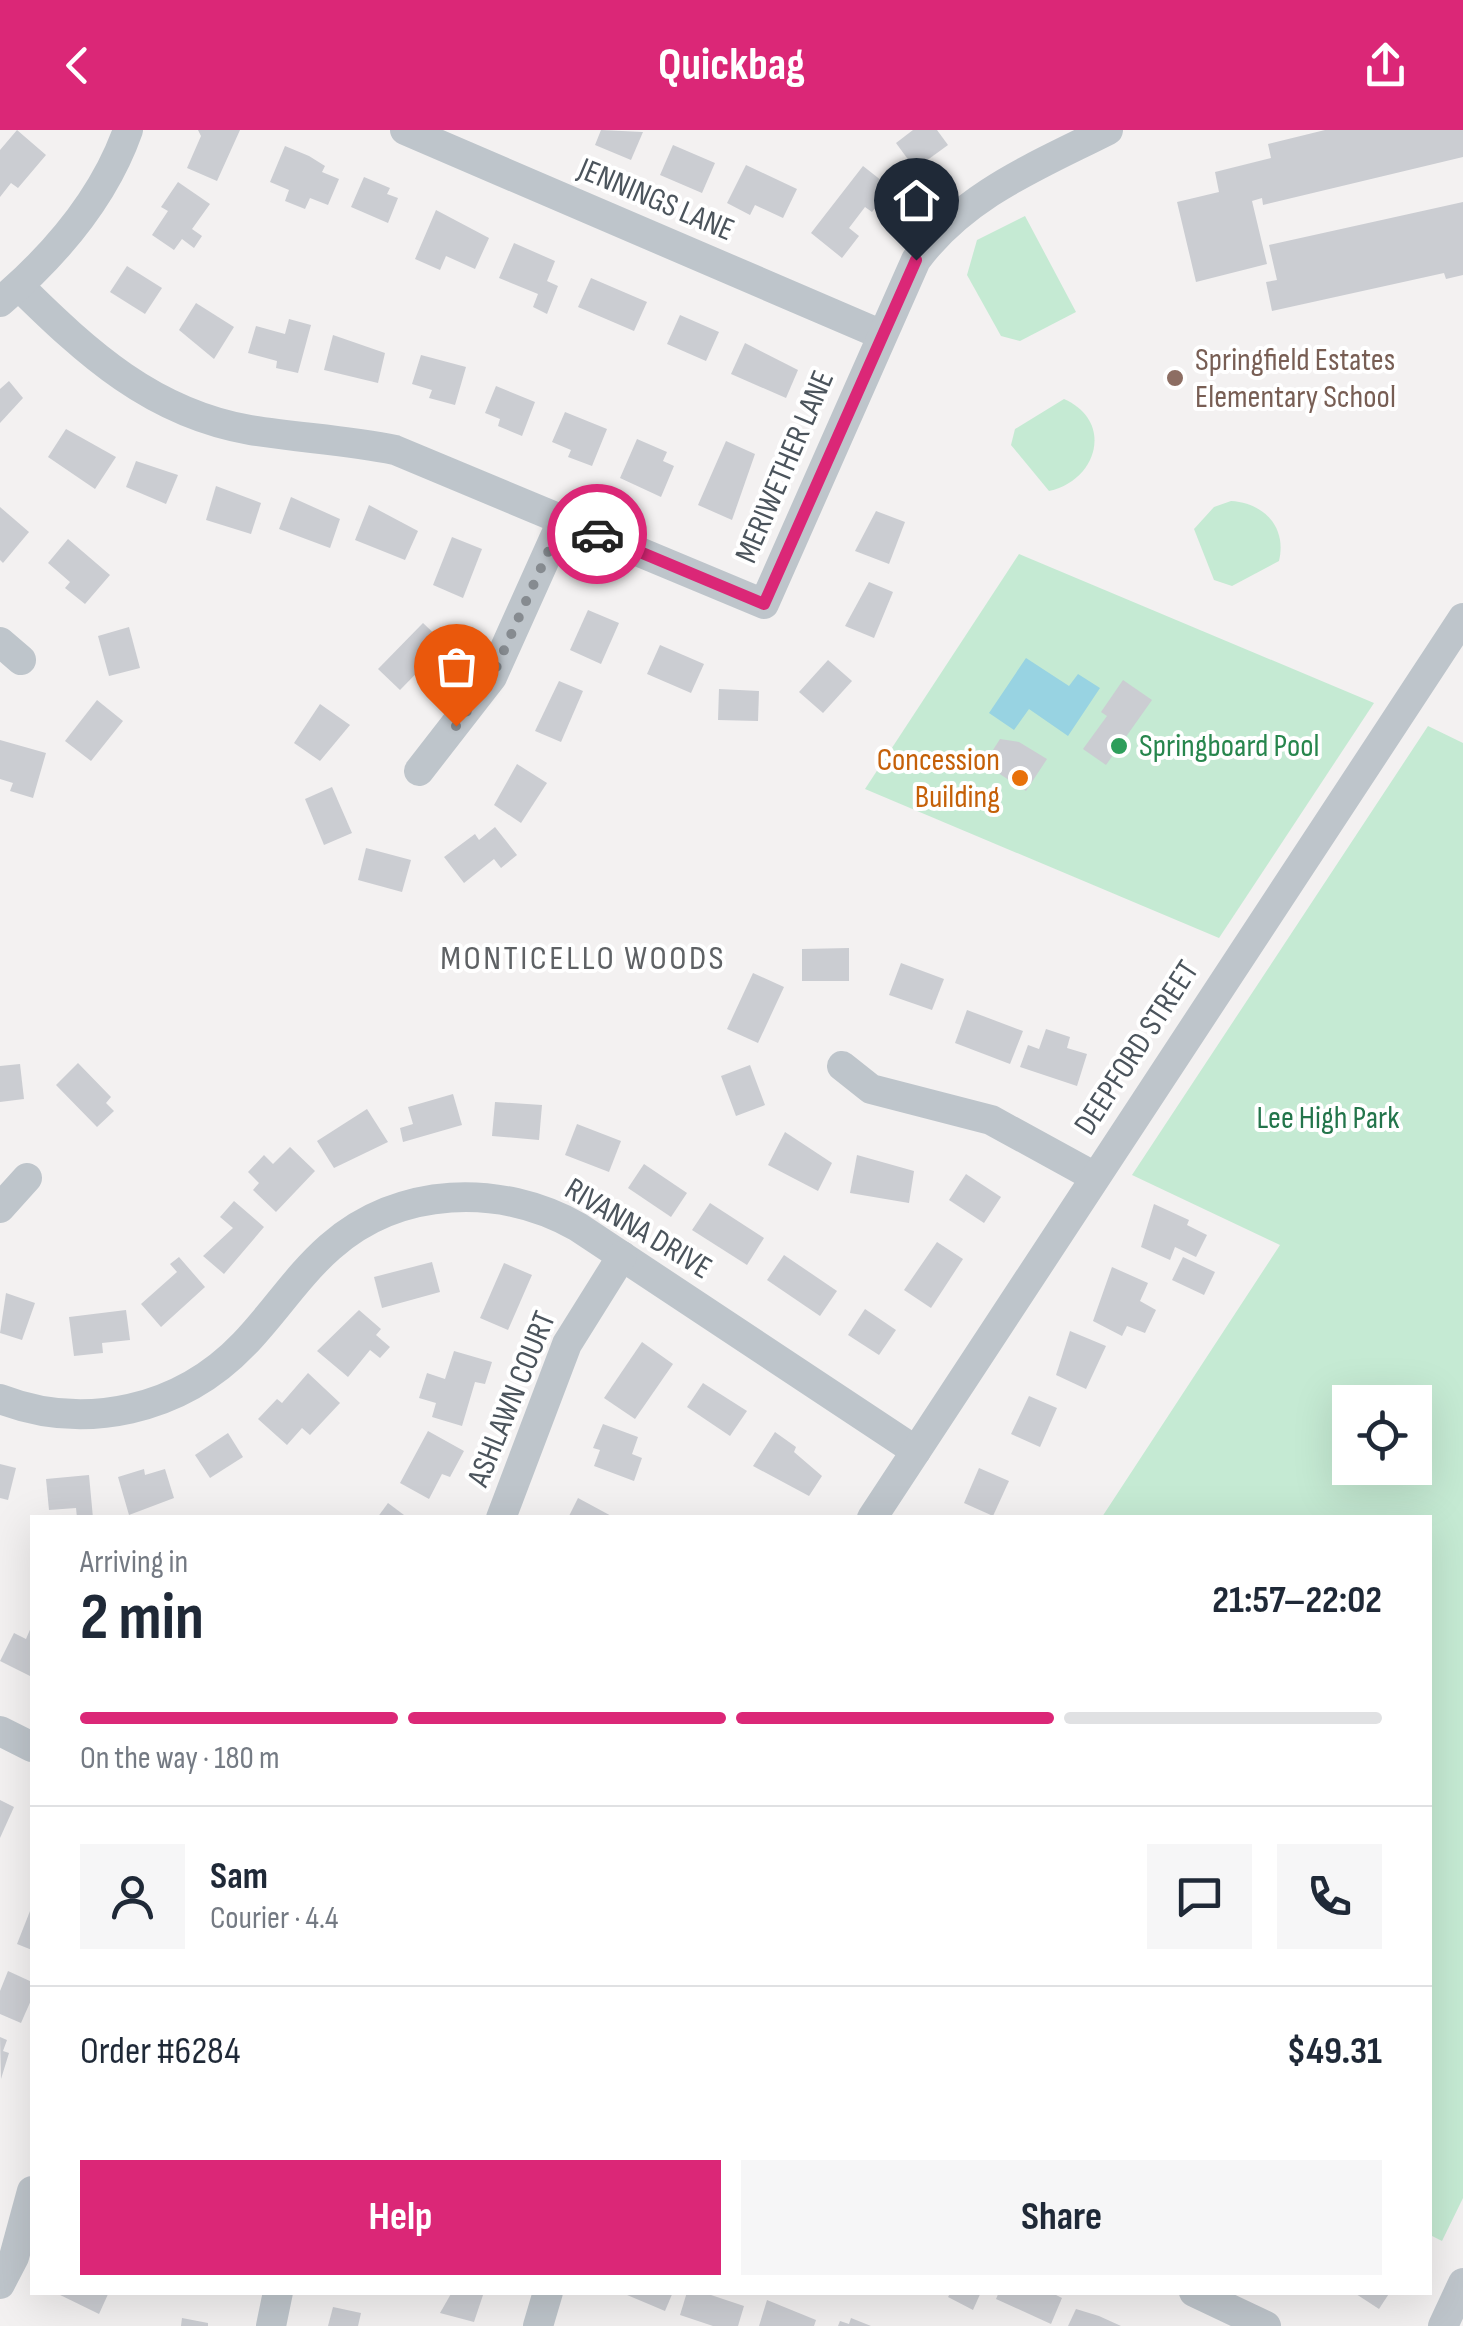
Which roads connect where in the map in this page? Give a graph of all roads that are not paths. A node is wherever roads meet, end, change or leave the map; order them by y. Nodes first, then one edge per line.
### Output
1 (128, 130) edge
2 (404, 130) edge
3 (1108, 130) edge
4 (9, 294) edge
5 (880, 334) junction
6 (563, 519) junction
7 (1463, 618) edge
8 (419, 772) dead end
9 (842, 1066) dead end
10 (1095, 1177) junction
11 (27, 1178) dead end
12 (0, 1208) edge
13 (622, 1256) junction
14 (0, 1399) edge
15 (916, 1451) junction
16 (502, 1515) edge
17 (874, 1515) edge
18 (0, 1731) edge
19 (30, 1746) edge
20 (30, 2198) edge
21 (1463, 2283) edge
22 (0, 2284) edge
23 (277, 2295) edge
24 (547, 2295) edge
25 (1200, 2295) edge
26 (271, 2326) edge
27 (538, 2326) edge
28 (1266, 2326) edge
29 (1443, 2326) edge

1 - 4 street
2 - 5 street, JENNINGS LANE
3 - 5 street, MERIWETHER LANE
4 - 6 street, MERIWETHER LANE
5 - 6 street, MERIWETHER LANE
6 - 8 street
7 - 10 street, DEEPFORD STREET
9 - 10 street
10 - 15 street, DEEPFORD STREET
11 - 12 street
13 - 14 street, RIVANNA DRIVE
13 - 15 street, RIVANNA DRIVE
13 - 16 street, ASHLAWN COURT
15 - 17 street, DEEPFORD STREET
18 - 19 street
20 - 22 street
21 - 29 street
23 - 26 street
24 - 27 street
25 - 28 street

